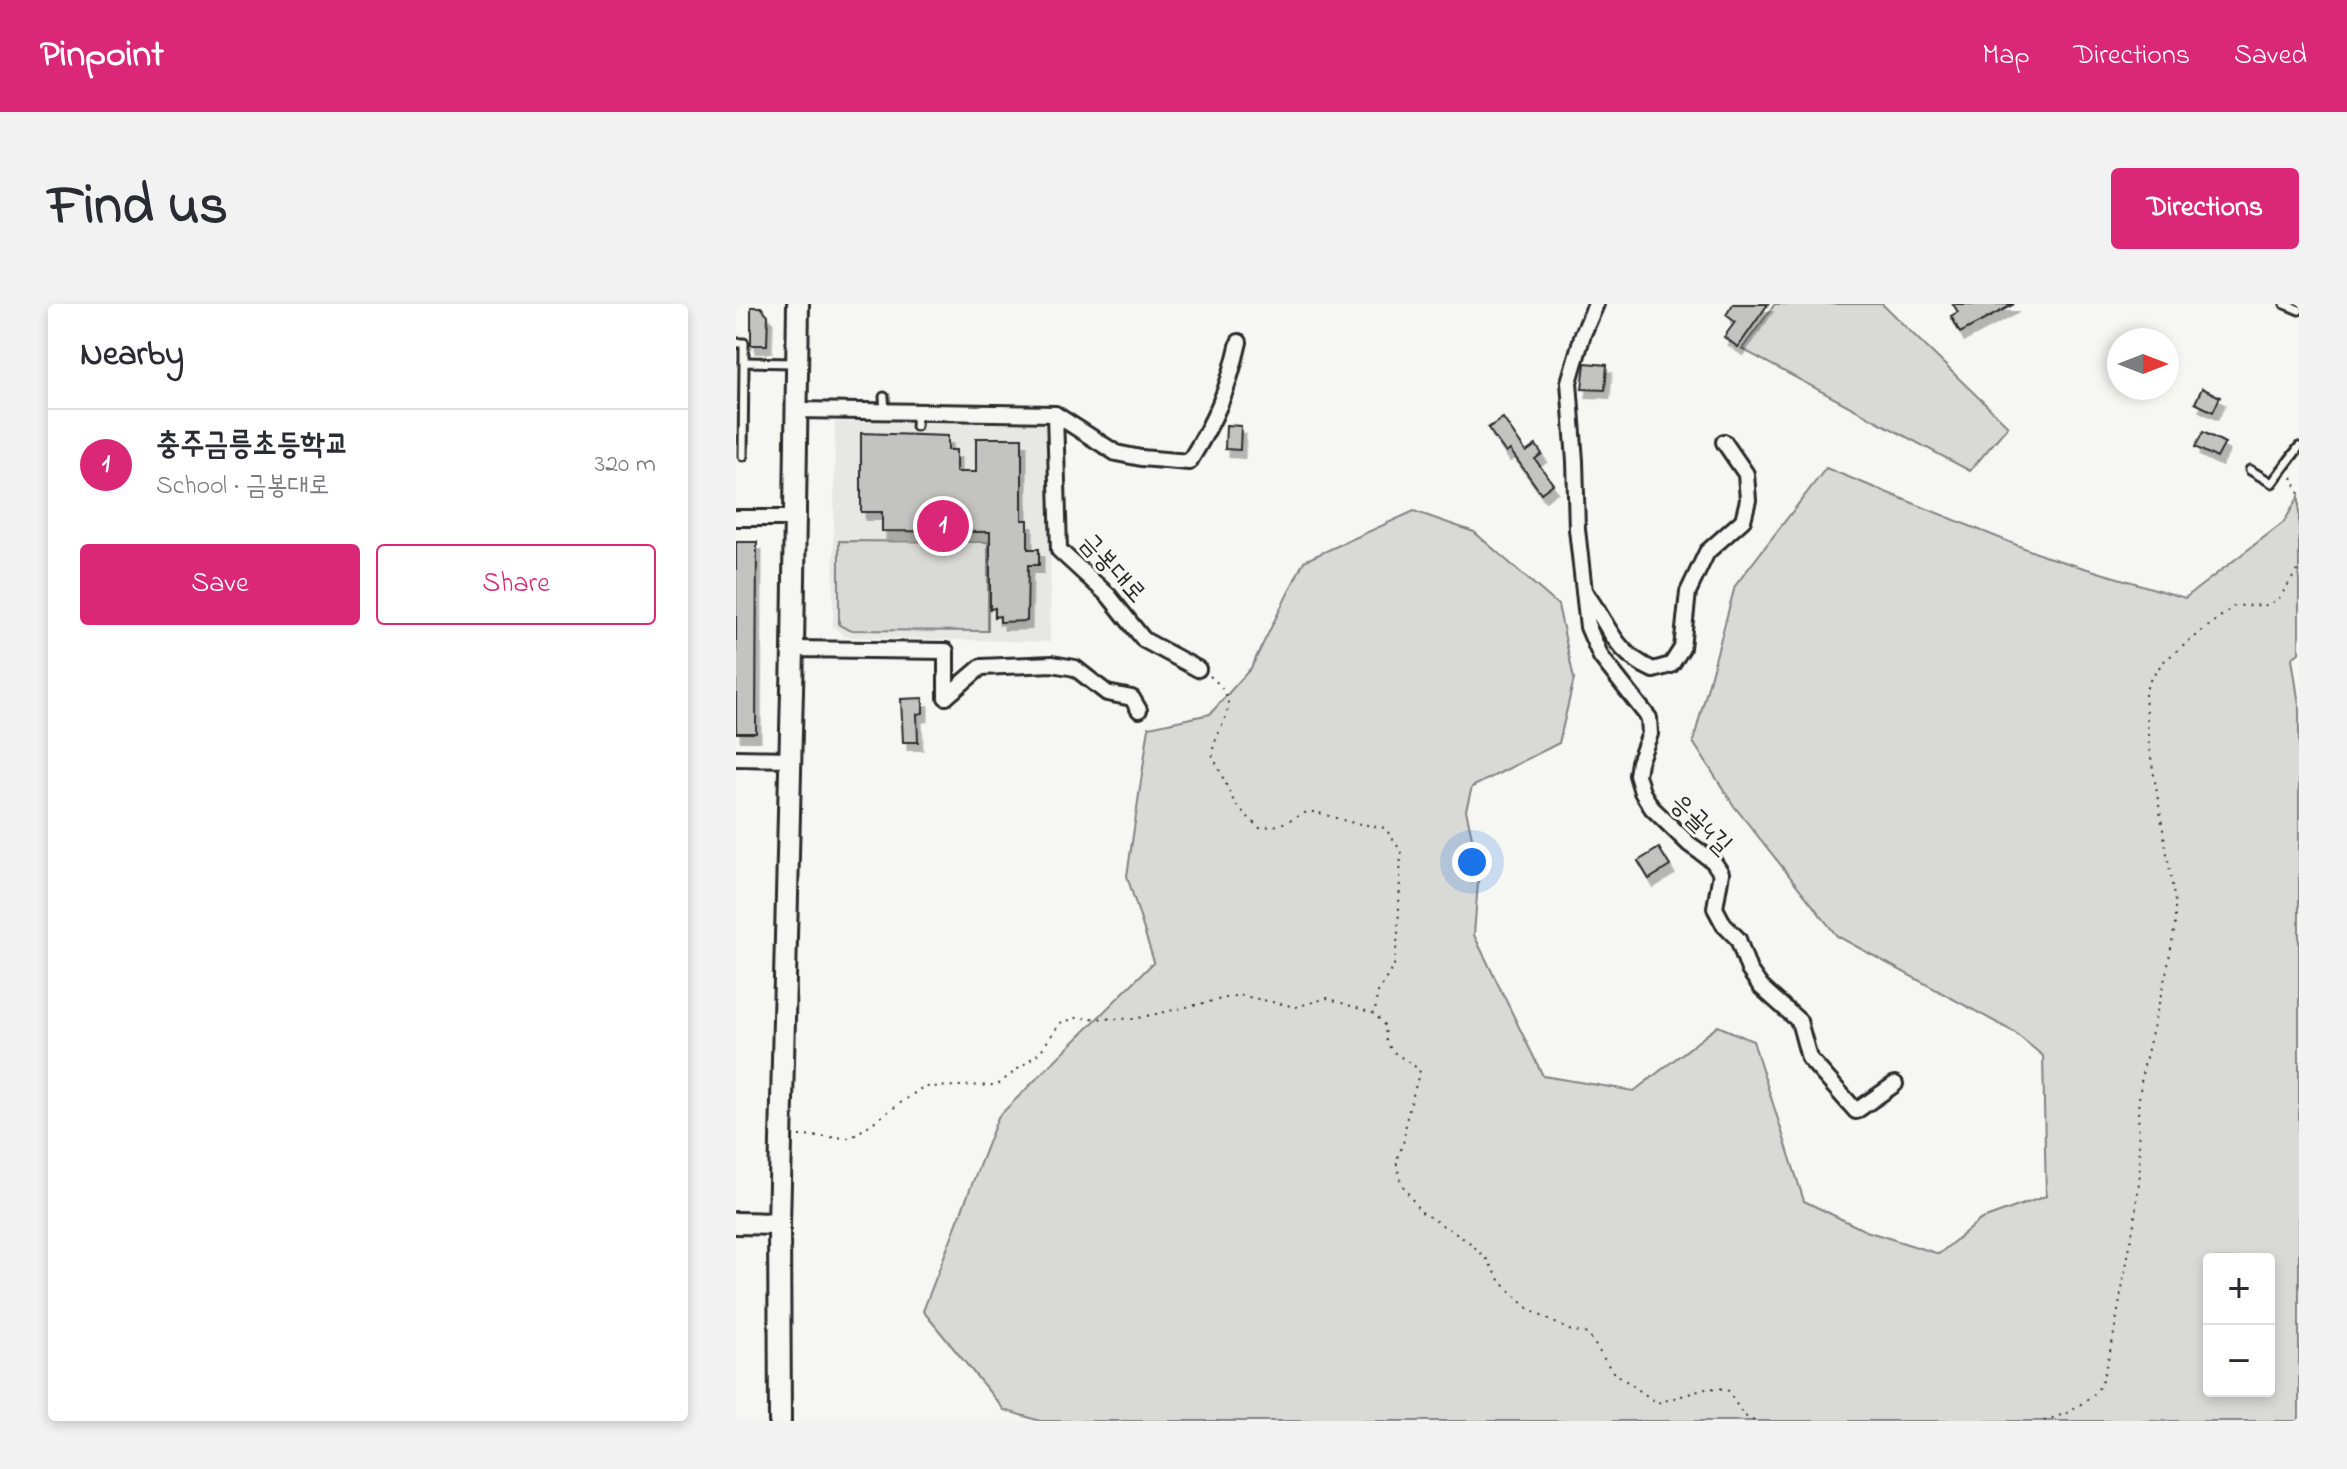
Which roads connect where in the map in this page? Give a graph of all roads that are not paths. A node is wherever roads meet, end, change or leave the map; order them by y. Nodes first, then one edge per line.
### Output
1 (798, 304) edge
2 (1596, 304) edge
3 (2285, 304) edge
4 (2299, 310) edge
5 (1239, 342) dead end
6 (736, 343) edge
7 (744, 362) junction
8 (796, 363) junction
9 (796, 410) junction
10 (1055, 414) junction
11 (1724, 442) dead end
12 (2299, 447) edge
13 (743, 456) dead end
14 (2250, 470) dead end
15 (736, 518) edge
16 (795, 518) junction
17 (1584, 591) junction
18 (793, 649) junction
19 (1198, 669) road end
20 (1139, 710) dead end
21 (736, 758) edge
22 (791, 759) junction
23 (1895, 1084) dead end
24 (736, 1223) edge
25 (779, 1224) junction
26 (780, 1421) edge

1 - 8 street
2 - 17 street, 응골4길
3 - 4 lane
5 - 10 street
6 - 7 lane
7 - 8 lane
7 - 13 lane
8 - 9 street
9 - 10 street
9 - 16 street
10 - 19 street, 금봉대로
11 - 17 street, 응골4길
12 - 14 lane
15 - 16 street
16 - 18 street
17 - 23 street, 응골4길
18 - 20 street
18 - 22 street
21 - 22 street
22 - 25 street
24 - 25 street
25 - 26 street

